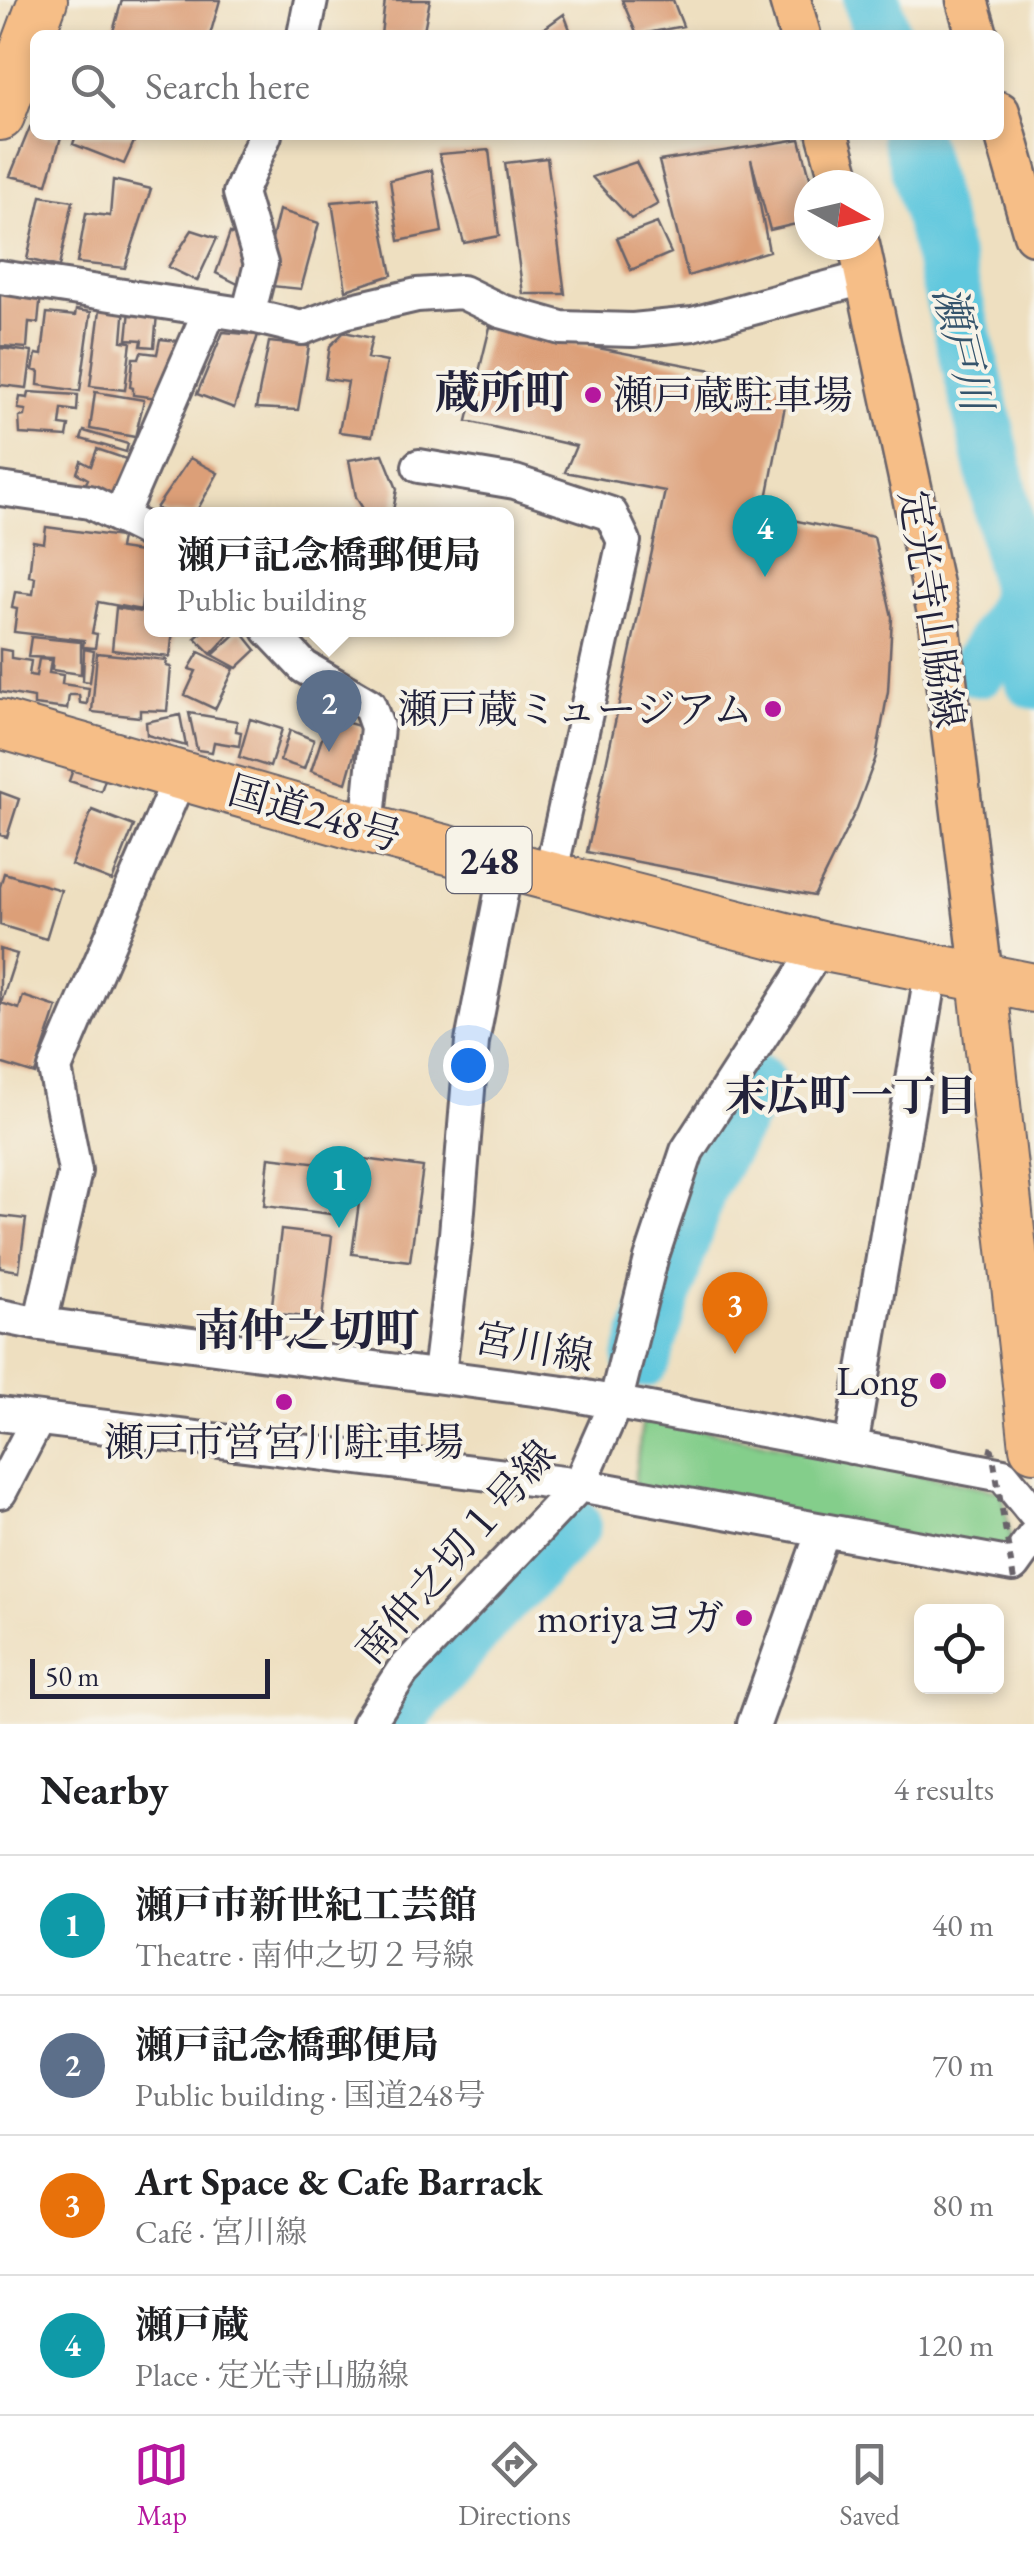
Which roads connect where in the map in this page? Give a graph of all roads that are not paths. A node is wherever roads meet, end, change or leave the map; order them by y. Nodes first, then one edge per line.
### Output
1 (43, 0) edge
2 (311, 0) edge
3 (790, 0) edge
4 (967, 0) edge
5 (32, 30) edge
6 (305, 30) edge
7 (799, 30) edge
8 (976, 30) edge
9 (30, 35) edge
10 (0, 116) edge
11 (1004, 129) edge
12 (263, 140) edge
13 (829, 140) edge
14 (838, 170) edge
15 (1034, 234) edge
16 (863, 261) edge
17 (0, 277) edge
18 (210, 310) junction
19 (248, 316) junction
20 (419, 466) dead end
21 (0, 489) edge
22 (120, 517) junction
23 (144, 529) edge
24 (276, 637) edge
25 (0, 724) edge
26 (181, 774) junction
27 (367, 830) junction
28 (528, 870) junction
29 (820, 946) junction
30 (932, 968) junction
31 (1011, 984) edge
32 (0, 1316) edge
33 (40, 1324) junction
34 (439, 1374) junction
35 (616, 1404) junction
36 (0, 1414) edge
37 (38, 1419) junction
38 (851, 1447) junction
39 (1011, 1448) edge
40 (579, 1486) junction
41 (0, 1492) edge
42 (1034, 1513) edge
43 (823, 1531) junction
44 (1034, 1536) edge
45 (368, 1724) edge
46 (754, 1724) edge

1 - 5 highway
2 - 6 street
3 - 7 main road
4 - 8 main road
9 - 10 highway
11 - 15 main road
12 - 19 street
13 - 14 main road
16 - 19 street
16 - 31 main road, 定光寺山脇線
17 - 18 street
18 - 19 street
18 - 22 street
20 - 28 street
21 - 22 street
22 - 23 street
24 - 27 street
25 - 26 highway, 国道248号 / 248
26 - 27 highway, 国道248号 / 248
26 - 33 street
27 - 28 highway, 国道248号 / 248
28 - 29 highway, 国道248号 / 248
28 - 34 street
29 - 30 highway, 国道248号 / 248
29 - 35 street, 南仲之切１号線
30 - 31 highway, 国道248号 / 248
30 - 38 street
31 - 39 highway
32 - 33 street, 宮川線
33 - 34 street, 宮川線
34 - 35 street, 宮川線
35 - 38 street, 宮川線
35 - 40 street, 南仲之切１号線
36 - 37 street
37 - 40 street
37 - 41 street
38 - 42 street, 宮川線
40 - 43 street
40 - 45 street, 南仲之切１号線
43 - 44 street
43 - 46 street

